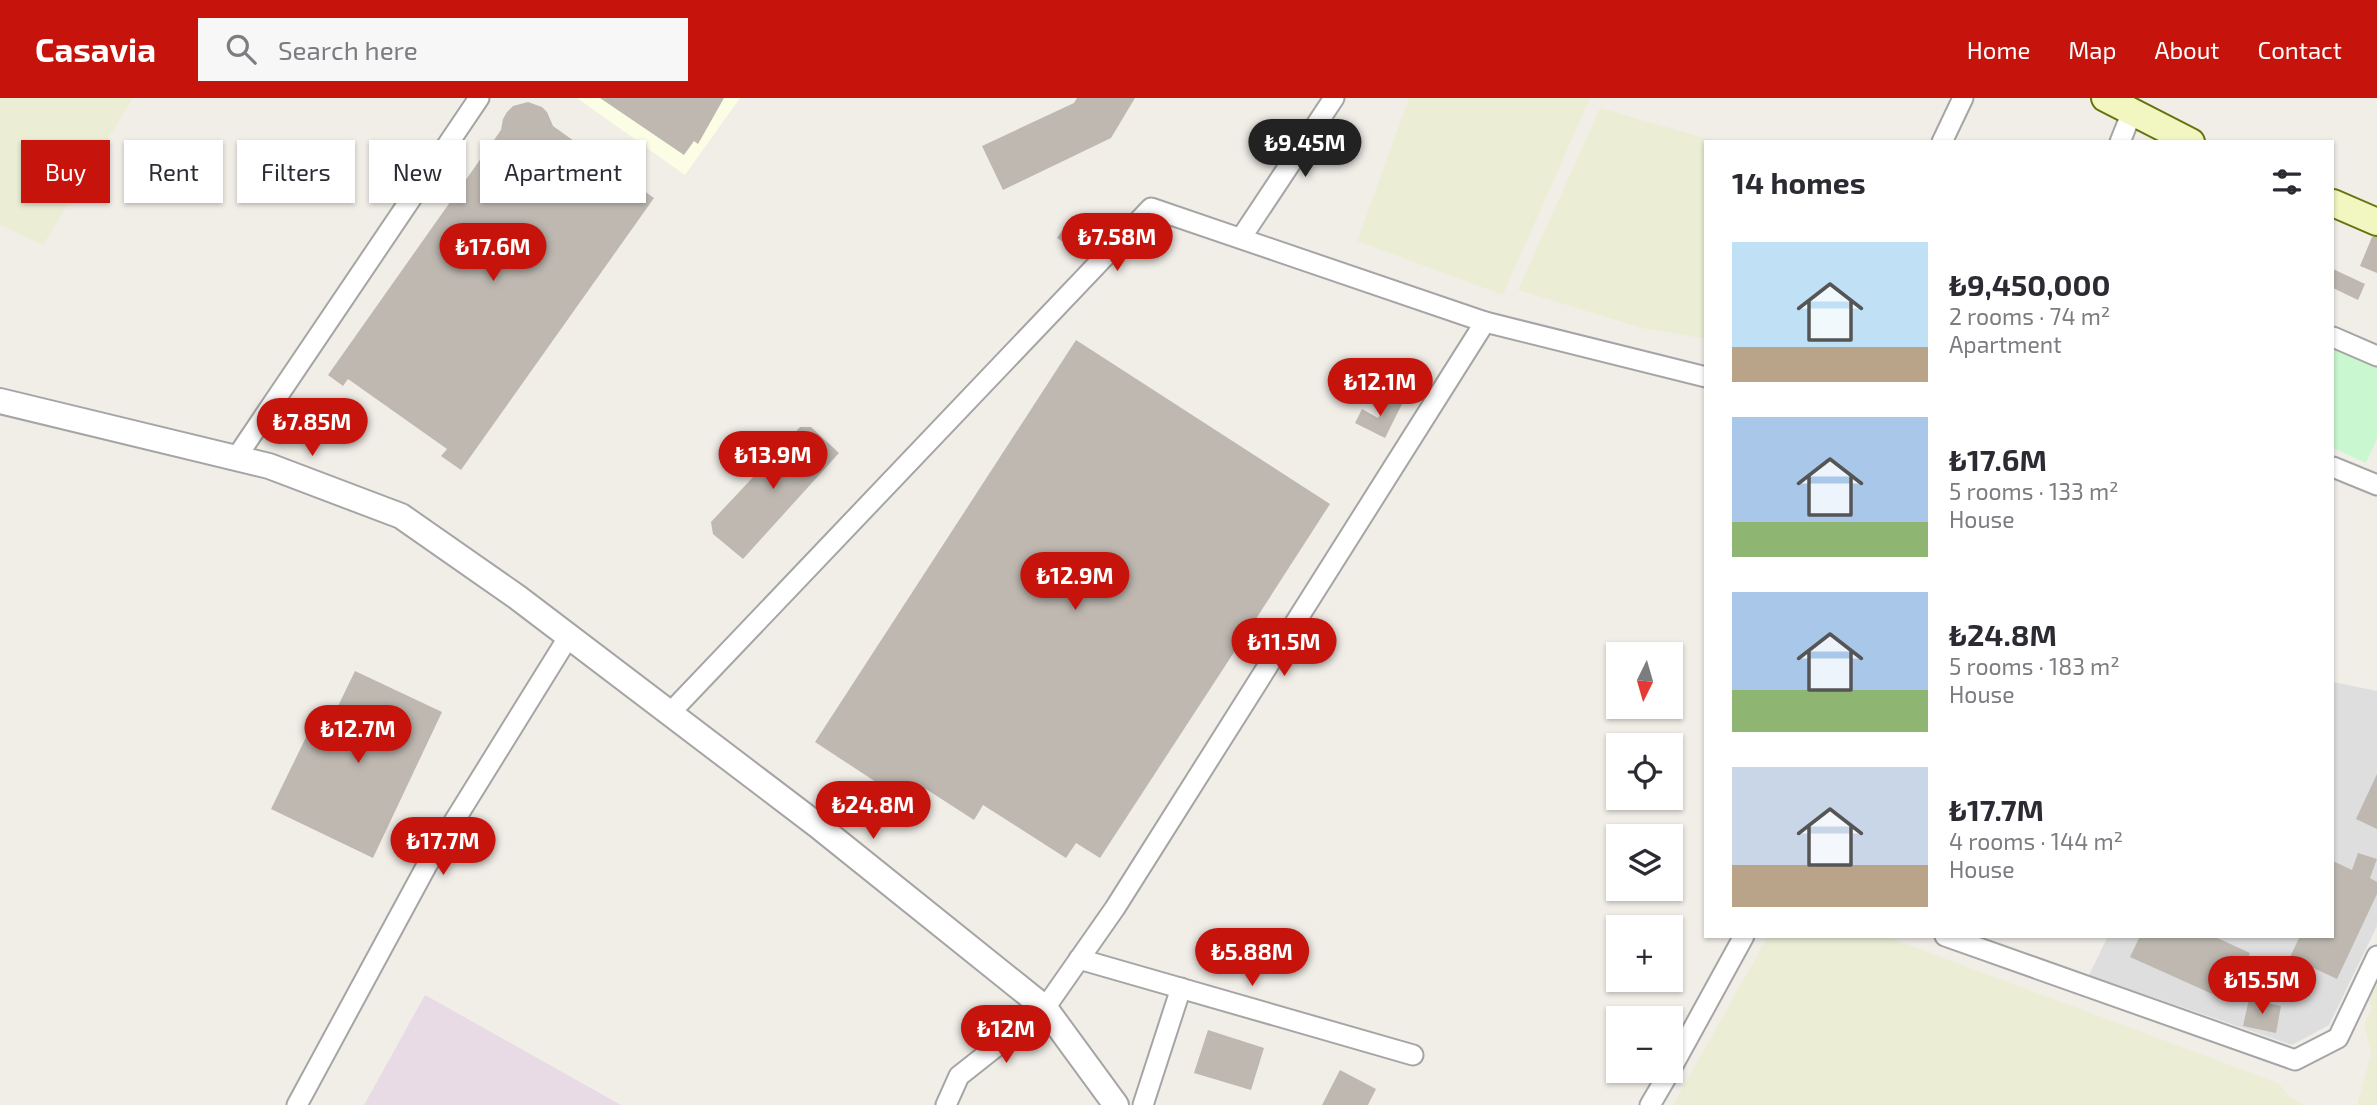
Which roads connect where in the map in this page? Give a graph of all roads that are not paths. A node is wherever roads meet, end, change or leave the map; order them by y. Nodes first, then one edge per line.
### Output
1 (479, 98) edge
2 (1335, 98) edge
3 (1963, 98) edge
4 (2105, 98) edge
5 (2132, 112) junction
6 (1943, 140) edge
7 (2121, 140) edge
8 (2187, 140) edge
9 (2334, 203) edge
10 (2377, 222) edge
11 (1241, 238) junction
12 (1485, 323) junction
13 (2334, 337) edge
14 (2377, 356) edge
15 (1704, 377) edge
16 (0, 401) edge
17 (236, 458) junction
18 (2334, 467) edge
19 (2374, 477) edge
20 (569, 636) junction
21 (670, 713) junction
22 (1743, 938) edge
23 (1951, 938) edge
24 (2377, 956) edge
25 (1079, 959) junction
26 (1181, 988) junction
27 (1045, 1008) junction
28 (1683, 1048) edge
29 (1413, 1055) dead end
30 (1663, 1083) edge
31 (297, 1105) edge
32 (946, 1105) edge
33 (1116, 1105) edge
34 (1143, 1105) edge
35 (1650, 1105) edge

1 - 17 street
2 - 11 street
3 - 6 street
4 - 5 main road
5 - 7 street
5 - 8 main road
9 - 10 main road
11 - 12 street
11 - 21 street
12 - 15 street
12 - 25 street
13 - 14 street
16 - 17 street
17 - 20 street
18 - 19 street
20 - 21 street
20 - 31 street
21 - 27 street
22 - 28 street
23 - 24 street
25 - 26 street
25 - 27 street
26 - 29 street
26 - 34 street
27 - 32 street
27 - 33 street
30 - 35 street

